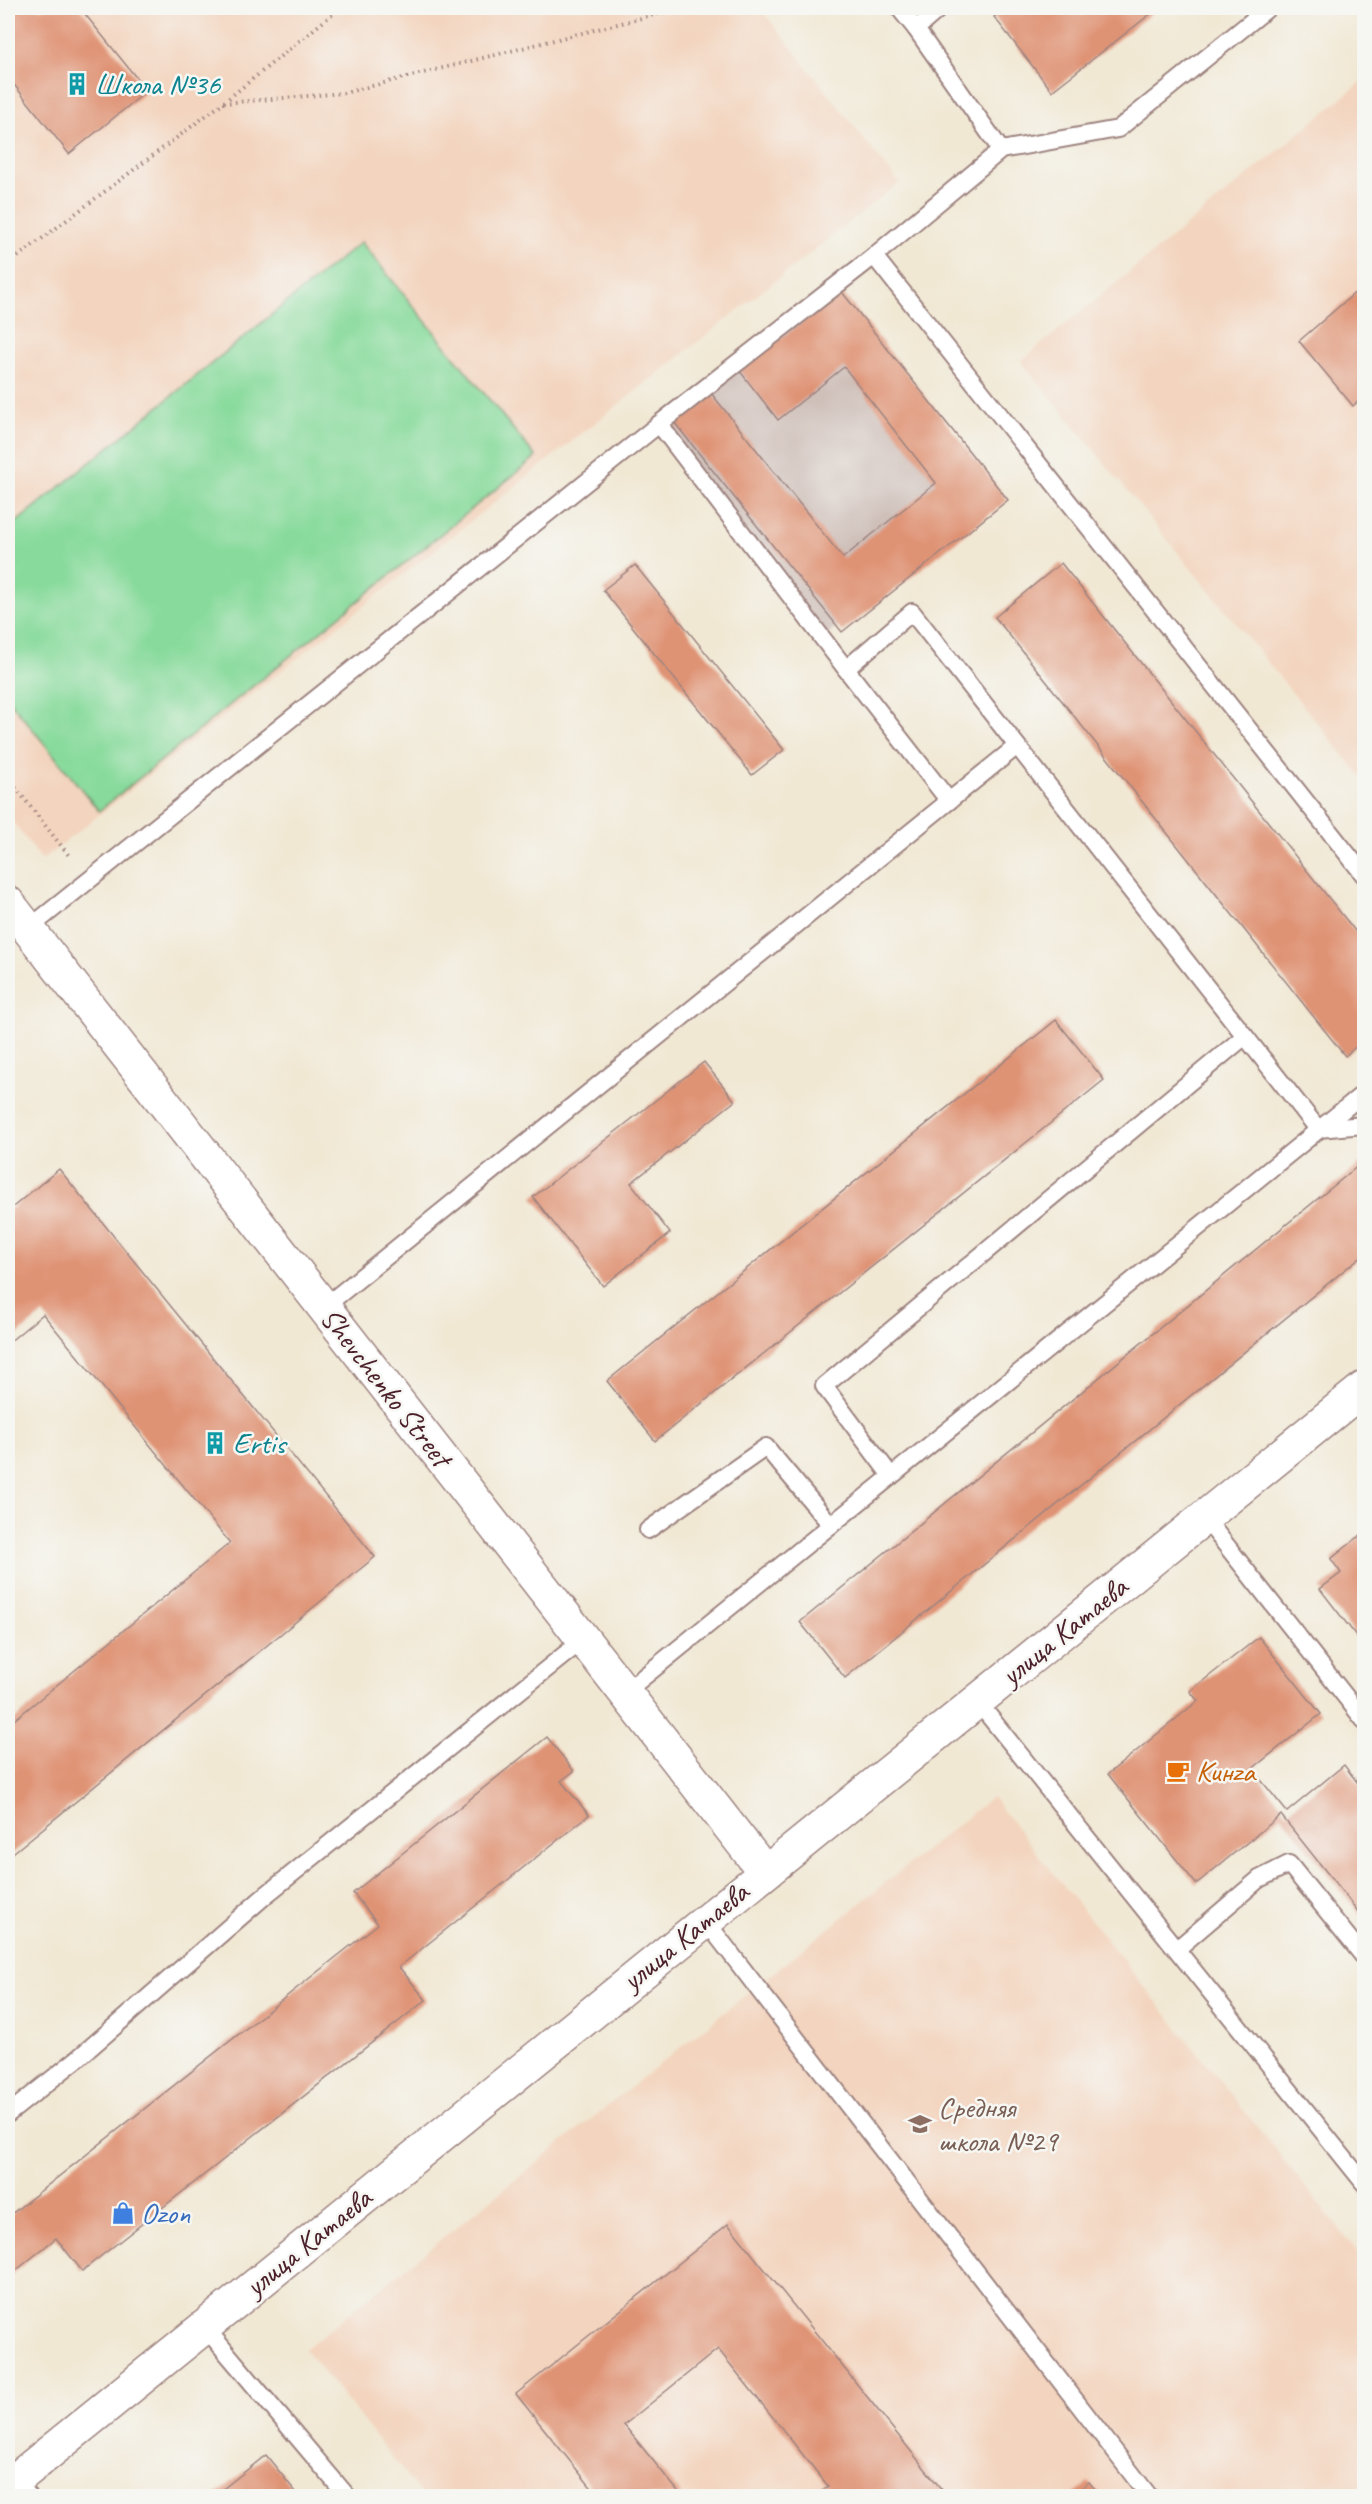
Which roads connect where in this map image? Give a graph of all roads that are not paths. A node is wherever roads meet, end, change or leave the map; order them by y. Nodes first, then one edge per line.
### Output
1 (899, 8) edge
2 (940, 8) edge
3 (1268, 8) edge
4 (916, 29) junction
5 (1001, 150) junction
6 (874, 256) junction
7 (659, 424) junction
8 (846, 669) junction
9 (1017, 746) junction
10 (949, 801) junction
11 (1365, 874) edge
12 (8, 903) edge
13 (28, 929) junction
14 (1245, 1036) junction
15 (1365, 1093) edge
16 (1365, 1125) edge
17 (1318, 1129) junction
18 (324, 1307) junction
19 (1365, 1388) edge
20 (891, 1476) junction
21 (1204, 1517) junction
22 (831, 1525) junction
23 (648, 1530) dead end
24 (584, 1639) junction
25 (625, 1692) junction
26 (977, 1701) junction
27 (1365, 1720) edge
28 (765, 1872) junction
29 (705, 1920) junction
30 (1177, 1949) junction
31 (1365, 1957) edge
32 (8, 2114) edge
33 (1365, 2183) edge
34 (204, 2326) junction
35 (17, 2487) edge
36 (347, 2496) edge
37 (1149, 2496) edge

1 - 4 lane
2 - 4 lane
3 - 5 lane
4 - 5 lane
5 - 6 lane
6 - 7 lane
6 - 11 lane
7 - 8 lane
7 - 13 lane
8 - 9 lane
8 - 10 lane
9 - 10 lane
9 - 14 lane
10 - 18 lane
12 - 13 street, Shevchenko Street
13 - 18 street, Shevchenko Street
14 - 17 lane
14 - 20 lane
15 - 17 lane
16 - 17 lane
17 - 20 lane
18 - 24 street, Shevchenko Street
19 - 21 street, улица Катаева
20 - 22 lane
21 - 26 street, улица Катаева
21 - 27 lane
22 - 23 lane
22 - 25 lane
24 - 25 street, Shevchenko Street
24 - 32 lane
25 - 28 street, Shevchenko Street
26 - 28 street, улица Катаева
26 - 30 lane
28 - 29 street, улица Катаева
29 - 34 street, улица Катаева
29 - 37 lane
30 - 31 lane
30 - 33 lane
34 - 35 street, улица Катаева
34 - 36 lane

